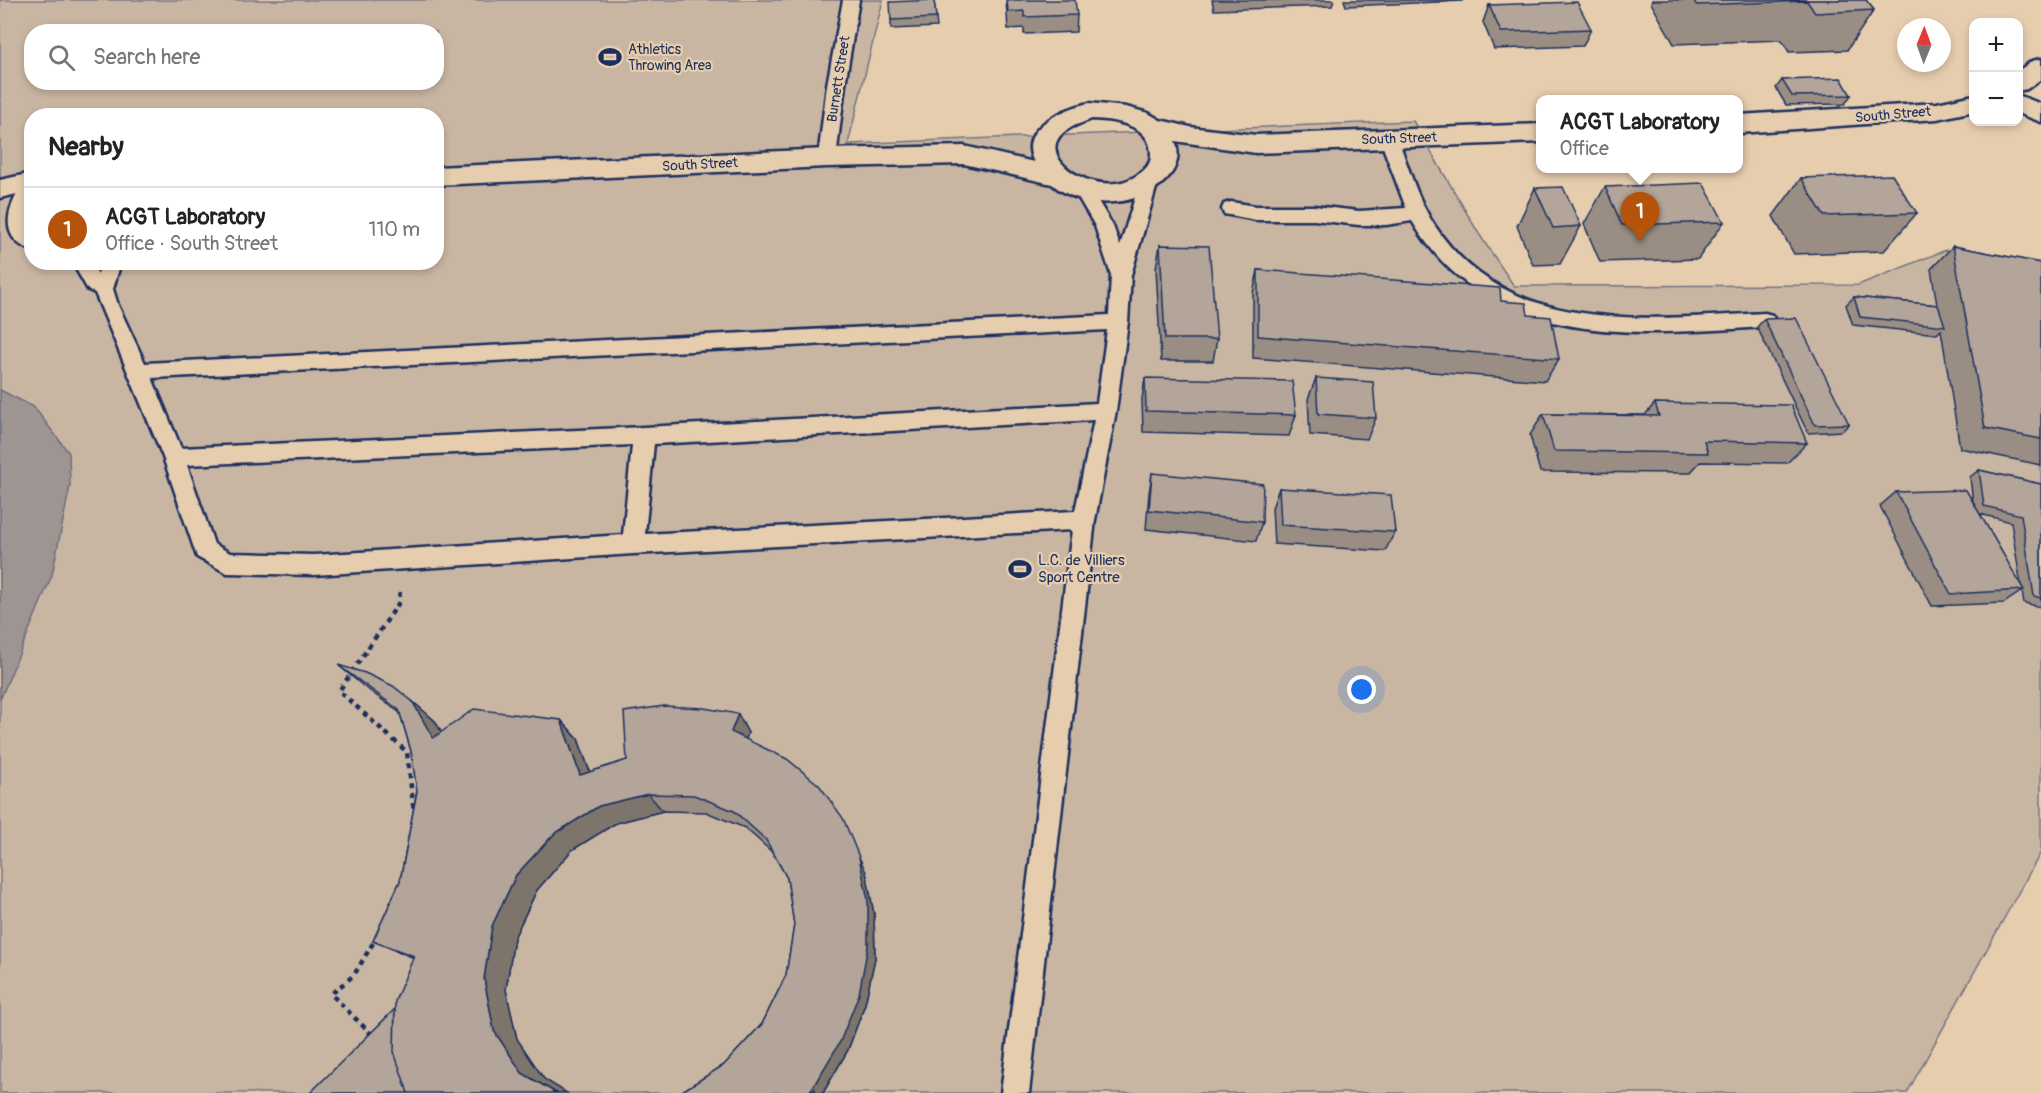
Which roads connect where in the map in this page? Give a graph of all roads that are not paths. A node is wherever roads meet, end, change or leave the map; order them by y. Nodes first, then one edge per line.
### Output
1 (851, 0) edge
2 (2041, 67) edge
3 (2023, 80) edge
4 (1969, 104) edge
5 (2023, 105) edge
6 (2041, 114) edge
7 (1743, 124) edge
8 (1151, 127) junction
9 (1049, 131) junction
10 (1536, 133) edge
11 (1389, 139) junction
12 (1256, 144) junction
13 (964, 155) junction
14 (827, 158) junction
15 (1156, 172) junction
16 (444, 176) edge
17 (1055, 176) junction
18 (24, 184) edge
19 (0, 189) edge
20 (1083, 190) junction
21 (24, 204) edge
22 (1231, 209) dead end
23 (1419, 213) junction
24 (17, 223) edge
25 (86, 270) edge
26 (109, 270) edge
27 (1121, 275) junction
28 (103, 289) junction
29 (1765, 320) edge
30 (1118, 322) junction
31 (139, 371) junction
32 (1106, 411) junction
33 (644, 436) junction
34 (174, 456) junction
35 (1084, 520) junction
36 (633, 544) junction
37 (1015, 1093) edge

1 - 14 lane, Burnett Street
2 - 3 street
4 - 7 street, South Street
5 - 6 street
8 - 9 street
8 - 12 street, South Street
8 - 15 street
9 - 13 street, South Street
9 - 17 street
10 - 11 street, South Street
11 - 12 street, South Street
11 - 23 lane
12 - 15 street, South Street
13 - 14 street, South Street
13 - 17 street, South Street
14 - 16 street, South Street
15 - 20 street
15 - 27 lane
17 - 20 street
18 - 19 street
20 - 27 lane
21 - 24 street
22 - 23 lane
23 - 29 lane
25 - 28 lane
26 - 28 lane
27 - 30 lane
28 - 31 lane
30 - 31 lane
30 - 32 lane
31 - 34 lane
32 - 33 lane
32 - 35 lane
33 - 34 lane
33 - 36 lane
34 - 36 lane
35 - 36 lane
35 - 37 lane

